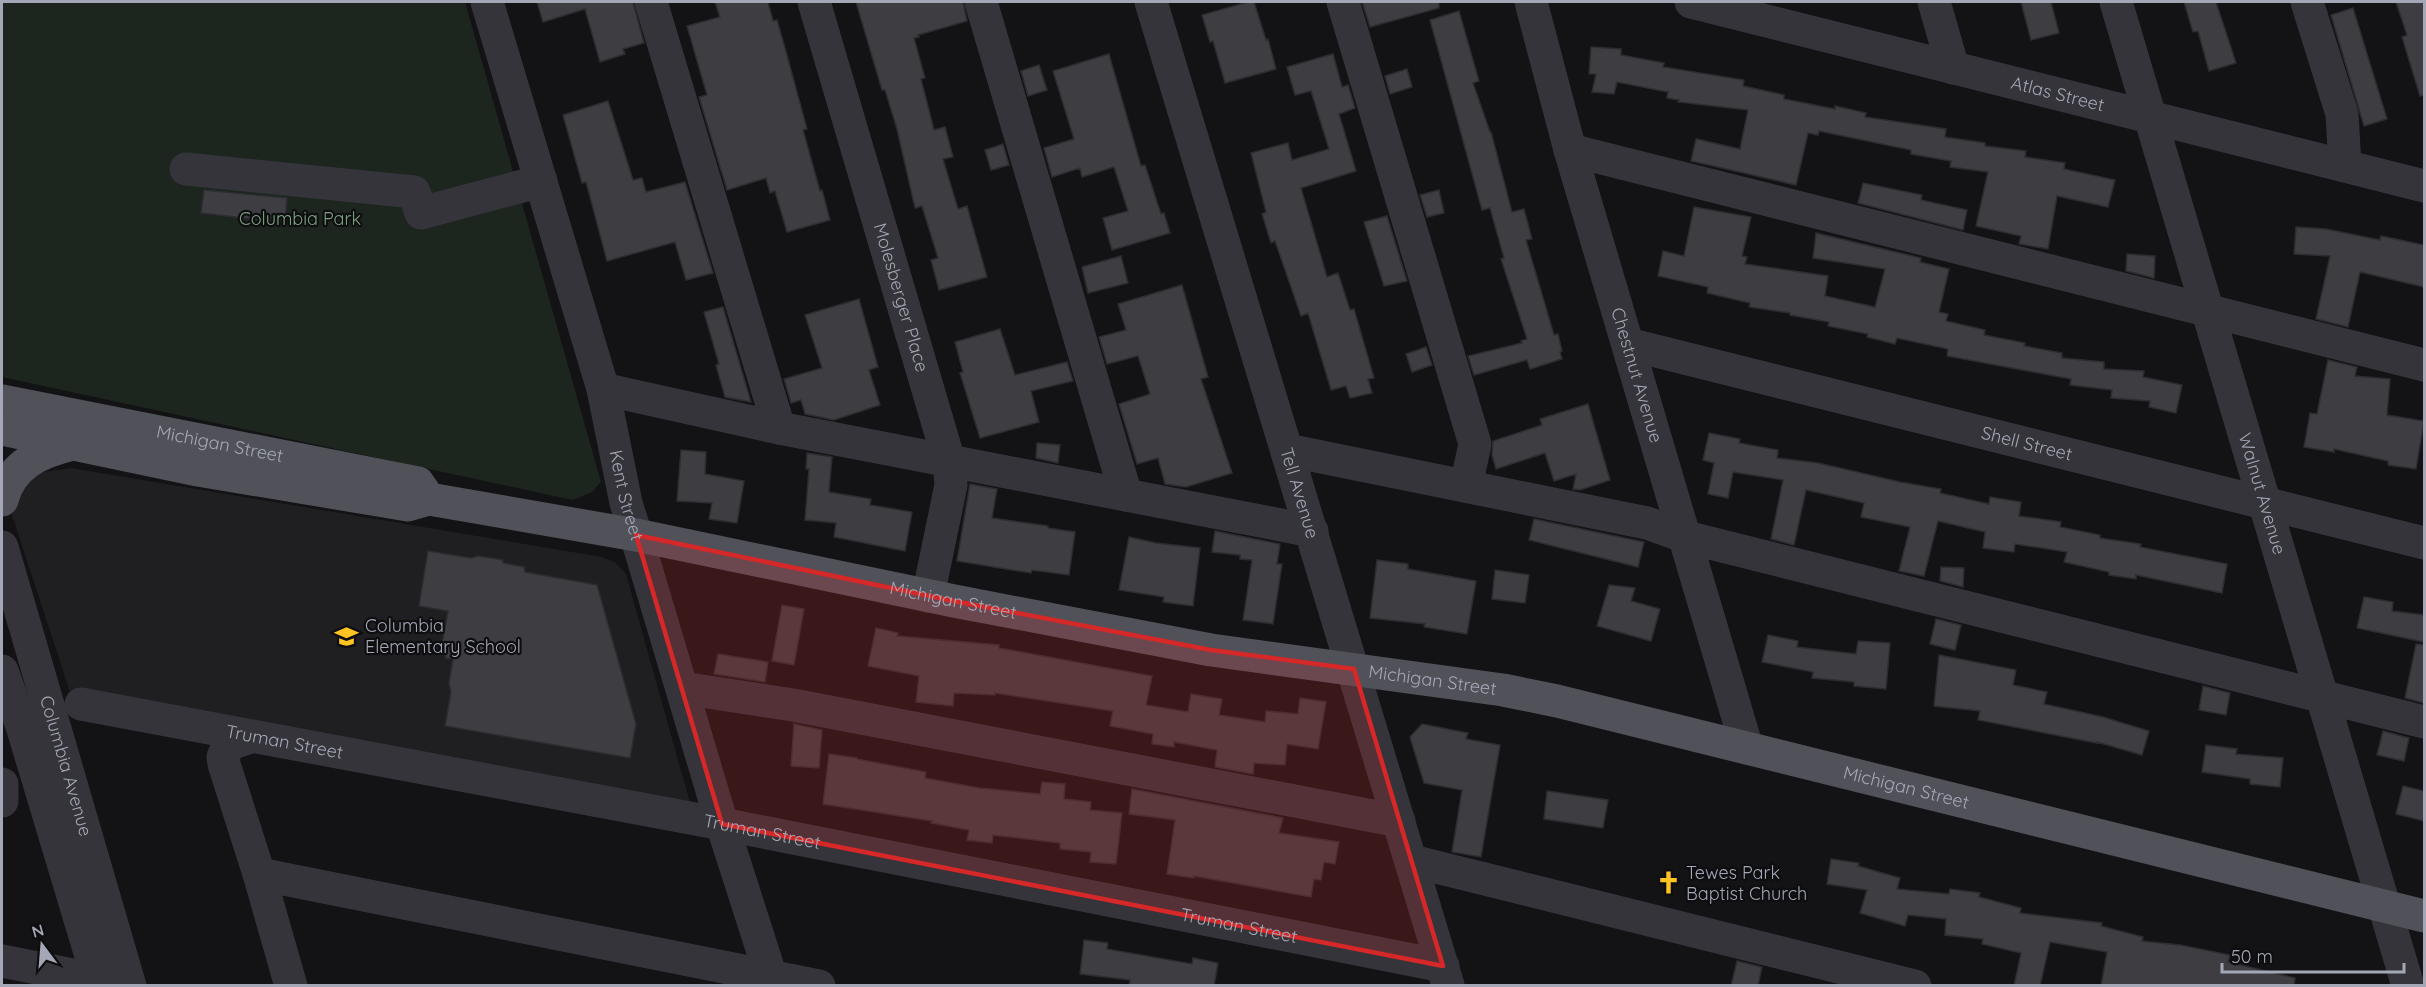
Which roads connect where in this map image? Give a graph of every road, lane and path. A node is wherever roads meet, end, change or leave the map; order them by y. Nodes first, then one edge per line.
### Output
1 (488, 2) edge
2 (651, 2) edge
3 (814, 2) edge
4 (981, 2) edge
5 (1151, 2) edge
6 (1343, 2) edge
7 (1531, 2) edge
8 (1691, 2) edge
9 (1934, 2) edge
10 (2116, 2) edge
11 (2307, 2) edge
12 (1953, 68) junction
13 (2150, 117) junction
14 (1570, 150) junction
15 (2345, 166) junction
16 (186, 169) dead end
17 (541, 181) junction
18 (2424, 186) edge
19 (2208, 311) junction
20 (1629, 344) junction
21 (2424, 365) edge
22 (603, 389) junction
23 (2, 401) edge
24 (779, 428) junction
25 (2, 429) edge
26 (73, 444) junction
27 (1287, 450) junction
28 (949, 460) junction
29 (1466, 486) junction
30 (1126, 495) junction
31 (429, 499) junction
32 (2, 500) edge
33 (2265, 503) junction
34 (1312, 531) junction
35 (636, 535) junction
36 (1686, 537) junction
37 (2424, 543) edge
38 (2, 547) edge
39 (928, 596) junction
40 (1354, 669) junction
41 (3, 682) edge
42 (682, 688) junction
43 (2322, 696) junction
44 (81, 704) dead end
45 (36, 722) junction
46 (2424, 722) edge
47 (251, 737) junction
48 (1747, 748) junction
49 (2, 784) edge
50 (2, 801) edge
51 (1399, 821) junction
52 (722, 824) junction
53 (1412, 861) junction
54 (259, 874) junction
55 (2385, 906) junction
56 (2424, 916) edge
57 (2, 961) edge
58 (1446, 976) edge
59 (61, 979) edge
60 (772, 980) edge
61 (100, 986) edge
62 (129, 986) edge
63 (291, 986) edge
64 (819, 986) edge
65 (1915, 986) edge
66 (2408, 986) edge

1 - 17 street, Kent Street
2 - 24 street
3 - 28 street, Molesberger Place
4 - 30 street
5 - 27 street, Tell Avenue
6 - 29 street
7 - 14 street, Chestnut Avenue
8 - 12 street, Atlas Street
9 - 12 street
10 - 13 street, Walnut Avenue
11 - 15 street
12 - 13 street, Atlas Street
13 - 15 street, Atlas Street
13 - 19 street, Walnut Avenue
14 - 19 street
14 - 20 street, Chestnut Avenue
15 - 18 street, Atlas Street
16 - 17 street
17 - 22 street, Kent Street
19 - 21 street
19 - 33 street, Walnut Avenue
20 - 33 street, Shell Street
20 - 36 street, Chestnut Avenue
22 - 24 street
22 - 35 street, Kent Street
23 - 31 main road, Michigan Street
24 - 28 street
25 - 26 main road, Michigan Street
26 - 31 main road, Michigan Street
26 - 32 main road
27 - 29 street
27 - 34 street, Tell Avenue
28 - 30 street
28 - 39 street, Molesberger Place
29 - 36 street
30 - 34 street
31 - 35 main road, Michigan Street
33 - 37 street, Shell Street
33 - 43 street, Walnut Avenue
34 - 40 street, Tell Avenue
35 - 39 main road, Michigan Street
35 - 42 street, Kent Street
36 - 43 street
36 - 48 street, Chestnut Avenue
38 - 45 street, Columbia Avenue
39 - 40 main road, Michigan Street
40 - 48 main road, Michigan Street
40 - 51 street, Tell Avenue
41 - 45 street, Columbia Avenue
42 - 51 street
42 - 52 street, Kent Street
43 - 46 street
43 - 55 street, Walnut Avenue
44 - 47 street, Truman Street
45 - 61 street, Columbia Avenue
45 - 62 street, Columbia Avenue
47 - 52 street, Truman Street
47 - 54 street
48 - 55 main road, Michigan Street
49 - 50 street
51 - 53 street, Tell Avenue
52 - 58 street, Truman Street
52 - 60 street, Kent Street
53 - 58 street, Tell Avenue
53 - 65 street
54 - 60 street
54 - 63 street
55 - 56 main road, Michigan Street
55 - 66 street, Walnut Avenue
57 - 59 street
59 - 62 street
60 - 64 street

